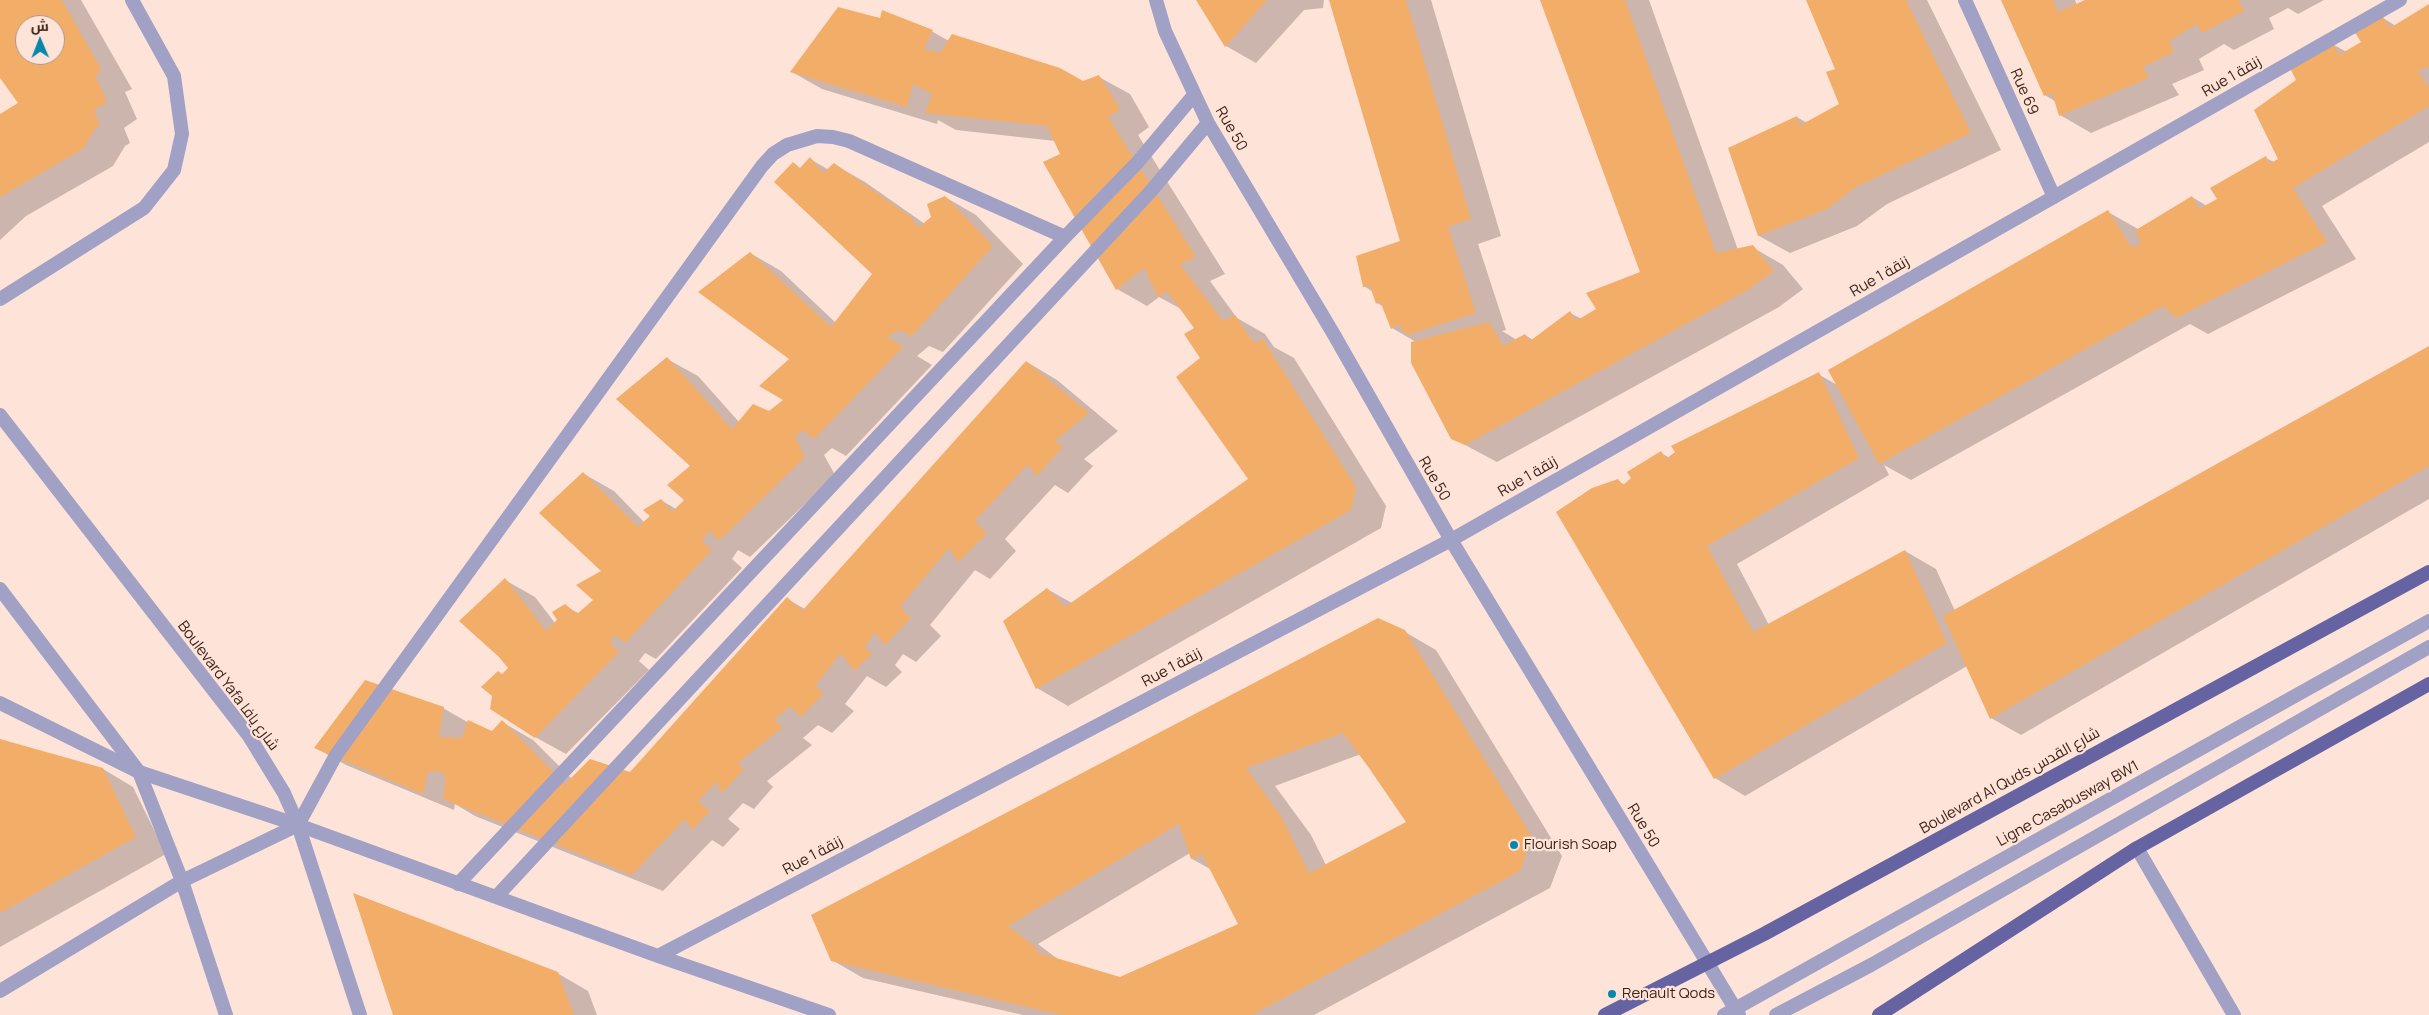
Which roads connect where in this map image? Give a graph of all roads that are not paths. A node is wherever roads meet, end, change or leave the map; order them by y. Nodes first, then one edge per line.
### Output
1 (132, 0) edge
2 (1156, 0) edge
3 (1965, 0) edge
4 (2400, 0) edge
5 (1194, 95) junction
6 (1208, 123) junction
7 (2054, 197) junction
8 (1065, 237) junction
9 (0, 298) edge
10 (0, 416) edge
11 (1451, 540) junction
12 (2429, 572) edge
13 (0, 589) edge
14 (2429, 621) edge
15 (2429, 647) edge
16 (2429, 684) edge
17 (0, 703) edge
18 (139, 772) junction
19 (298, 825) junction
20 (2137, 848) junction
21 (182, 881) junction
22 (458, 884) junction
23 (497, 896) junction
24 (658, 956) junction
25 (1707, 963) junction
26 (0, 990) edge
27 (1733, 1013) edge
28 (226, 1015) edge
29 (360, 1015) edge
30 (829, 1015) edge
31 (1605, 1015) edge
32 (1776, 1015) edge
33 (1879, 1015) edge
34 (2234, 1015) edge

1 - 9 street
2 - 5 street, Rue 50
3 - 7 street, Rue 69
4 - 7 street, Rue 1 زنقة
5 - 6 street, Rue 50
5 - 8 street
6 - 11 street, Rue 50
6 - 23 street
7 - 11 street, Rue 1 زنقة
8 - 19 street
8 - 22 street
10 - 19 street, Boulevard Yafa شارع يافا
11 - 24 street, Rue 1 زنقة
11 - 25 street, Rue 50
12 - 25 main road, Boulevard Al Quds شارع القدس
13 - 18 street
14 - 27 street, Ligne Casabusway BW1
15 - 32 street
16 - 20 main road
17 - 18 street
18 - 19 street
18 - 21 street
19 - 21 street
19 - 22 street
19 - 29 street, Boulevard Yafa شارع يافا
20 - 33 main road
20 - 34 street
21 - 26 street
21 - 28 street
22 - 23 street
23 - 24 street
24 - 30 street
25 - 27 street, Rue 50
25 - 31 main road, Boulevard Al Quds شارع القدس

